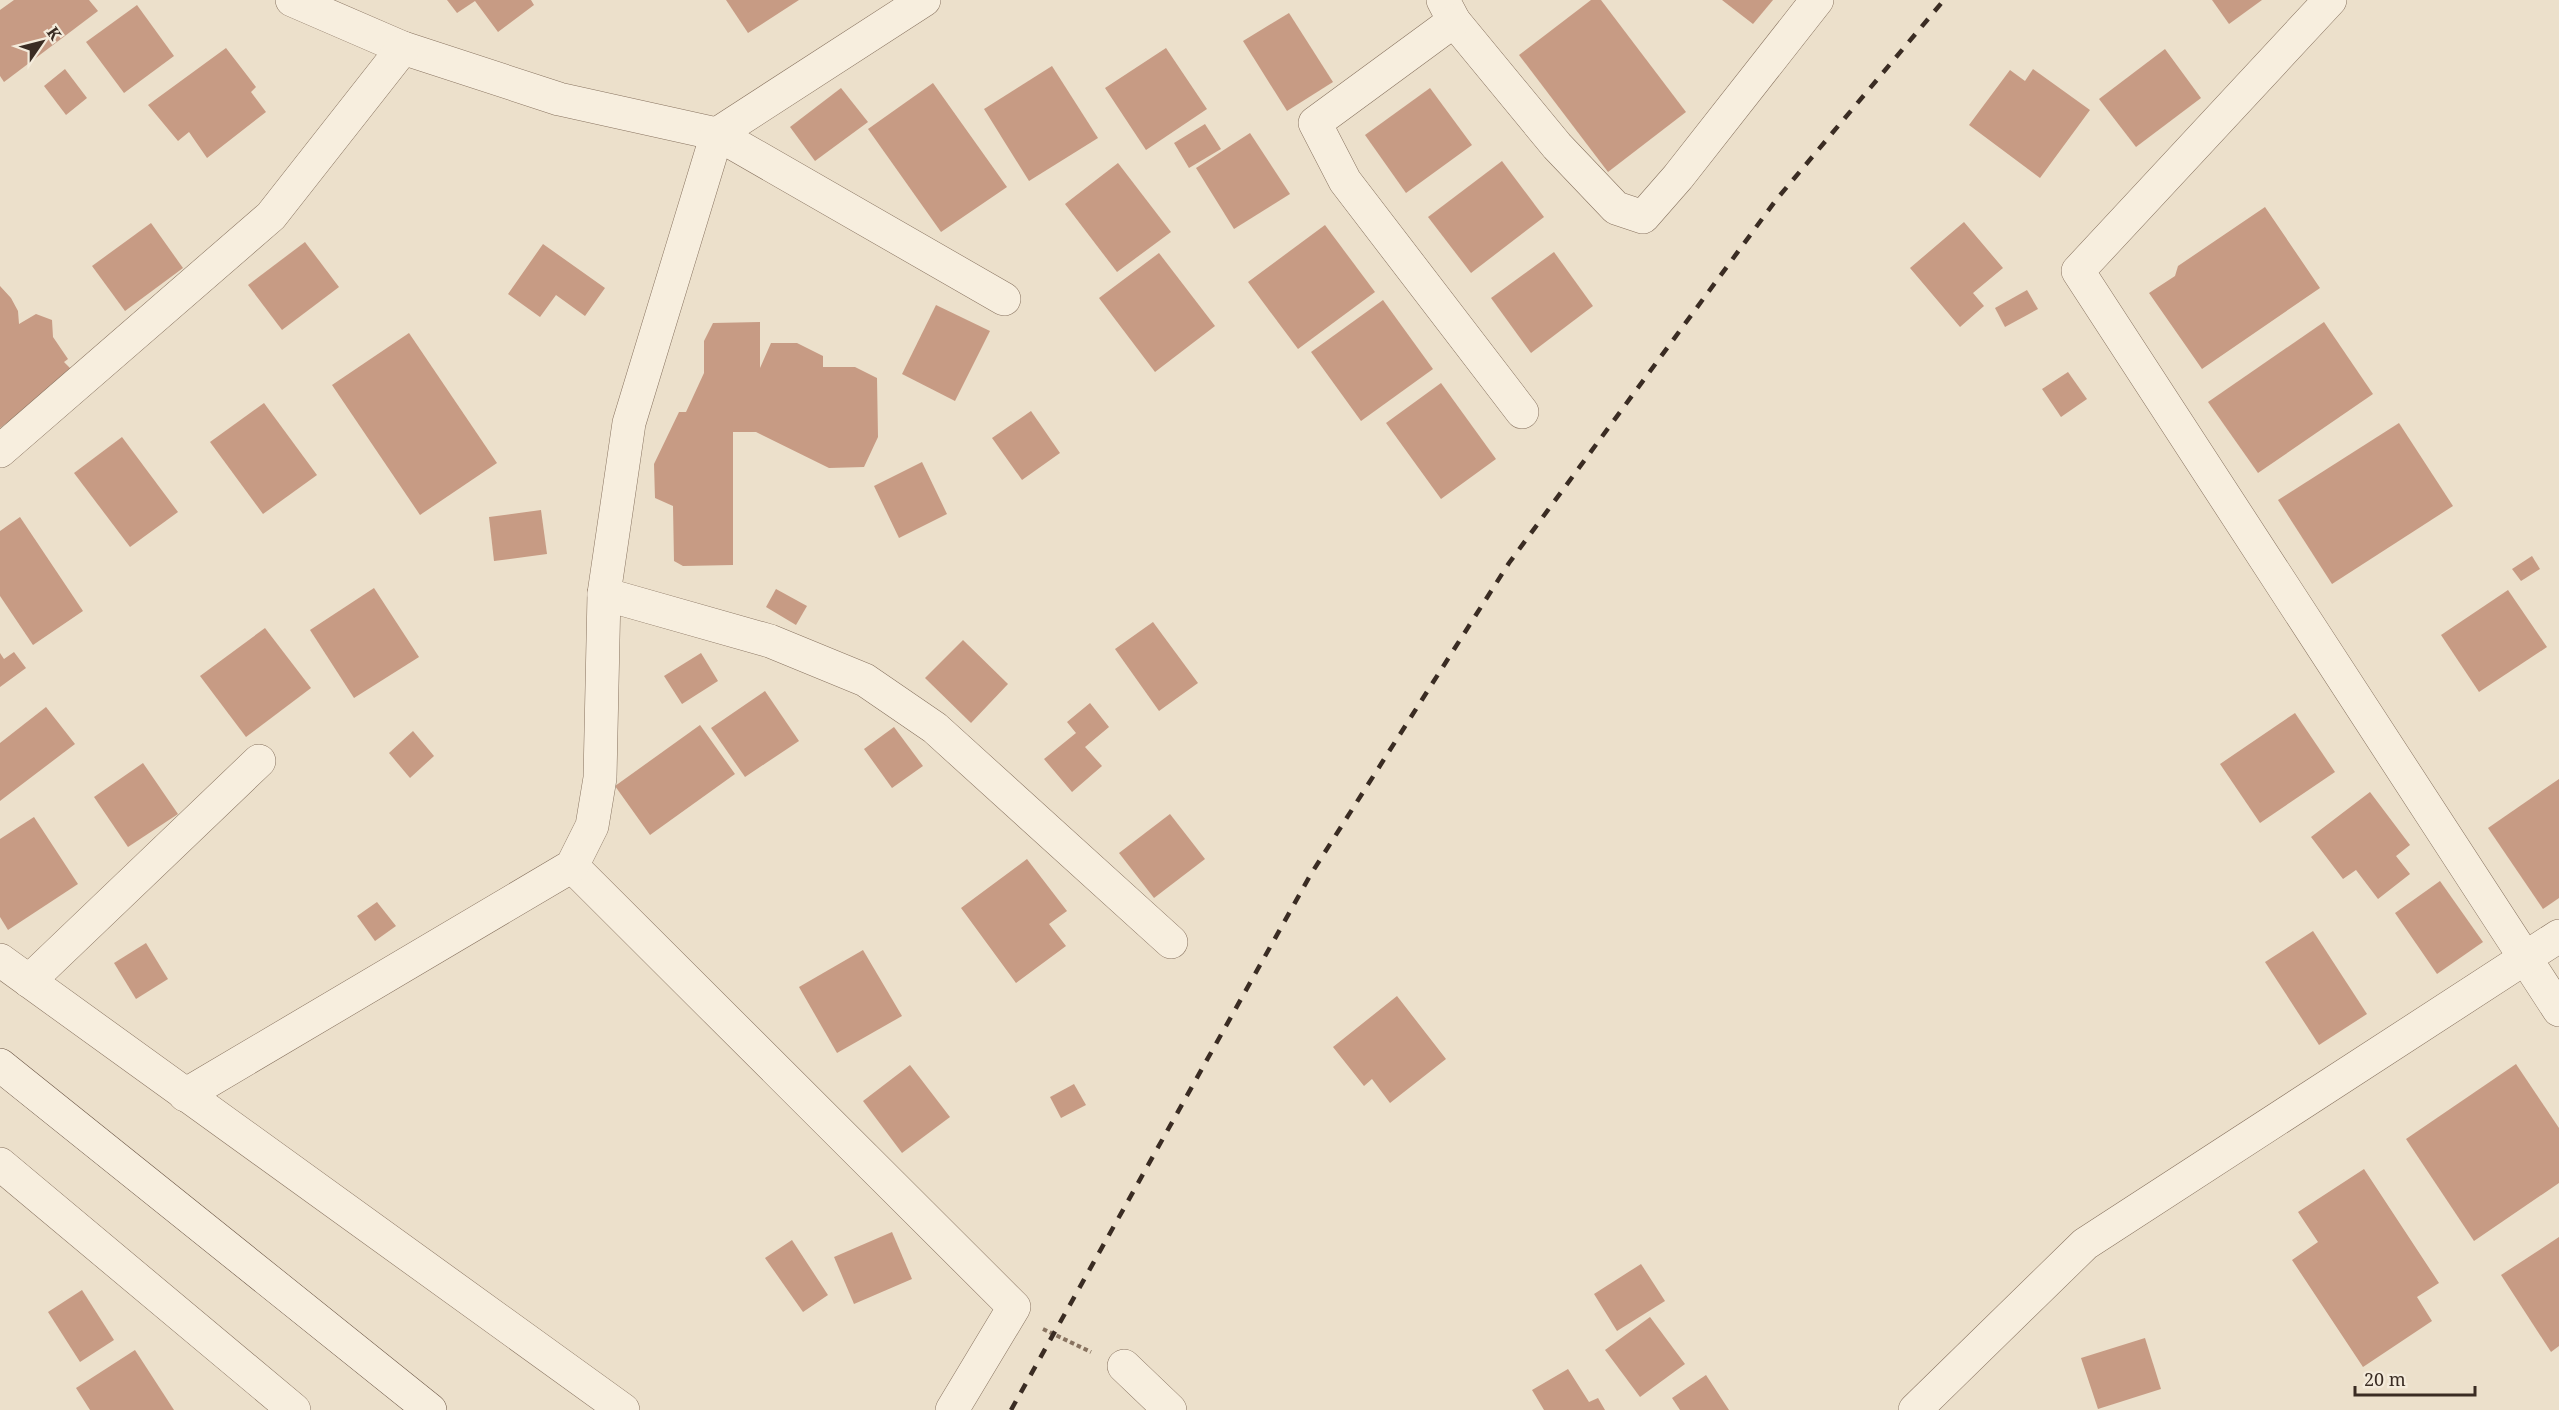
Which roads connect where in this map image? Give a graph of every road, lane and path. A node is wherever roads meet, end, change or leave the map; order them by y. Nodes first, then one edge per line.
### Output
1 (292, 0) edge
2 (924, 0) edge
3 (1817, 0) edge
4 (2330, 0) edge
5 (348, 10) edge
6 (1449, 10) edge
7 (403, 48) junction
8 (717, 134) junction
9 (1004, 299) dead end
10 (1522, 412) dead end
11 (0, 451) edge
12 (604, 594) junction
13 (259, 761) dead end
14 (572, 866) junction
15 (2559, 936) edge
16 (1171, 942) dead end
17 (2526, 956) junction
18 (0, 960) edge
19 (28, 981) junction
20 (2559, 1010) edge
21 (0, 1065) edge
22 (184, 1095) junction
23 (0, 1164) edge
24 (1014, 1307) junction
25 (1124, 1366) joint
26 (294, 1410) edge
27 (430, 1410) edge
28 (623, 1410) edge
29 (952, 1410) edge
30 (1170, 1410) edge
31 (1915, 1410) edge

1 - 5 street
2 - 8 street
3 - 6 street
4 - 17 street
5 - 7 street
6 - 10 street
7 - 8 street
7 - 11 street
8 - 9 street
8 - 12 street
12 - 14 street
12 - 16 street
13 - 19 street
14 - 22 street
14 - 24 street
15 - 17 street
17 - 20 street
17 - 31 street
18 - 19 street
19 - 22 street
21 - 27 street
22 - 28 street
23 - 26 street
24 - 25 path
24 - 29 street
25 - 30 street

